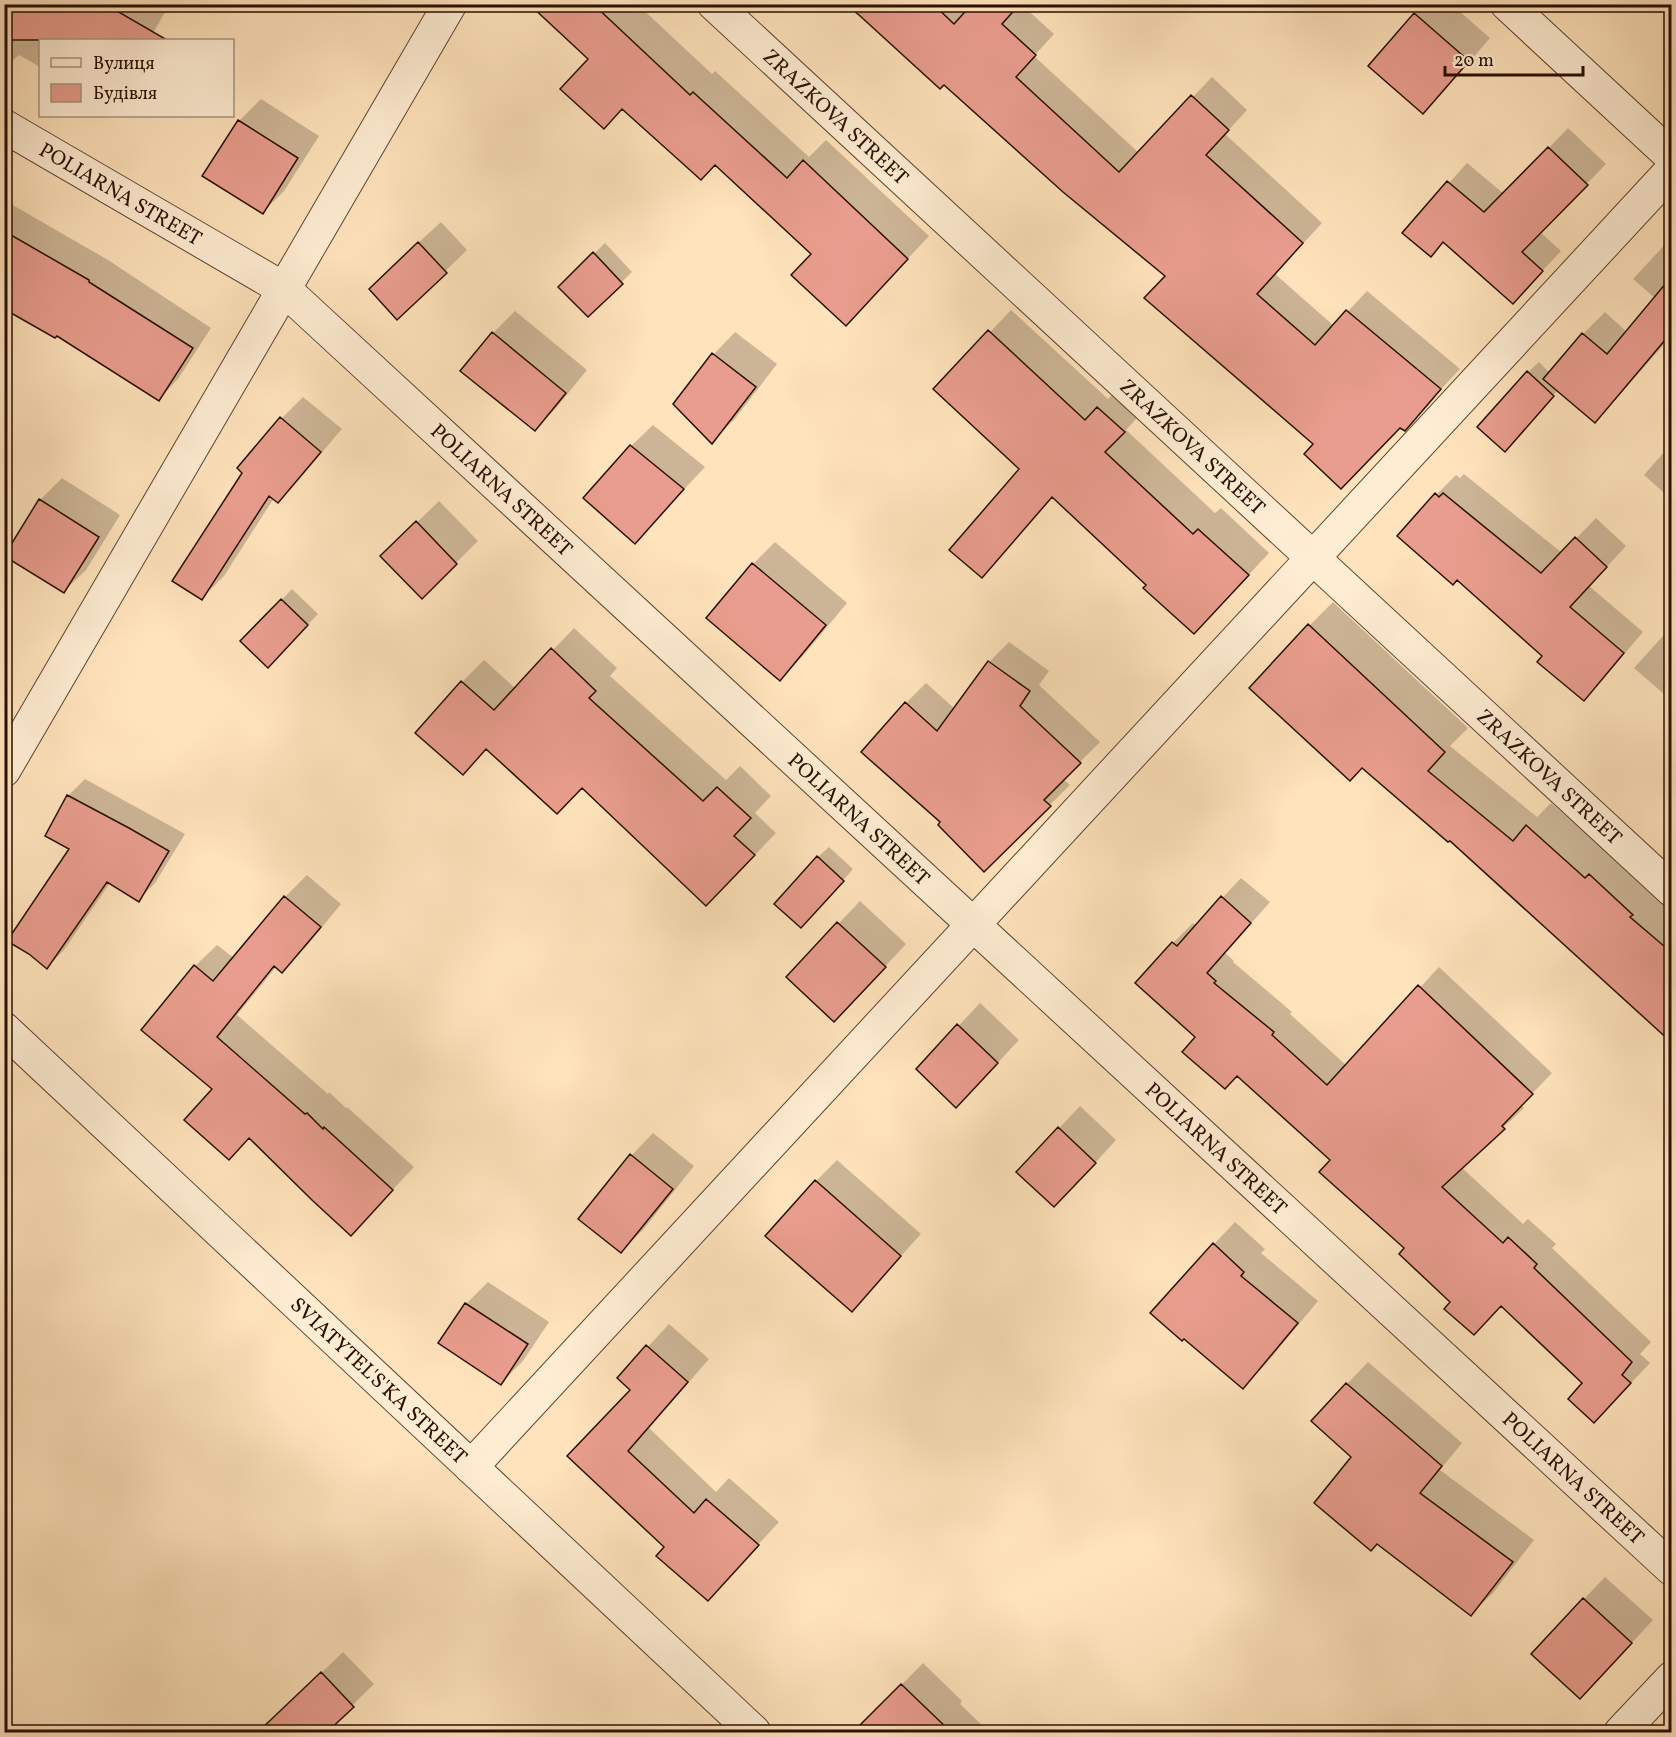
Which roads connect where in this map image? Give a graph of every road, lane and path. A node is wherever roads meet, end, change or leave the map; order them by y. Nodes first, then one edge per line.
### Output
1 (450, 4) edge
2 (714, 4) edge
3 (1507, 4) edge
4 (4, 126) edge
5 (1671, 157) edge
6 (1671, 170) edge
7 (284, 289) junction
8 (1312, 559) junction
9 (4, 770) edge
10 (1671, 890) edge
11 (973, 925) junction
12 (4, 1029) edge
13 (471, 1467) junction
14 (1671, 1569) edge
15 (1671, 1678) edge
16 (754, 1732) edge
17 (1621, 1732) edge

1 - 7 street
2 - 8 street, ZRAZKOVA STREET
3 - 5 street
4 - 7 street, POLIARNA STREET
6 - 8 street
7 - 9 street
7 - 11 street, POLIARNA STREET
8 - 10 street, ZRAZKOVA STREET
8 - 11 street
11 - 13 street
11 - 14 street, POLIARNA STREET
12 - 13 street, SVIATYTEL'S'KA STREET
13 - 16 street, SVIATYTEL'S'KA STREET
15 - 17 street

